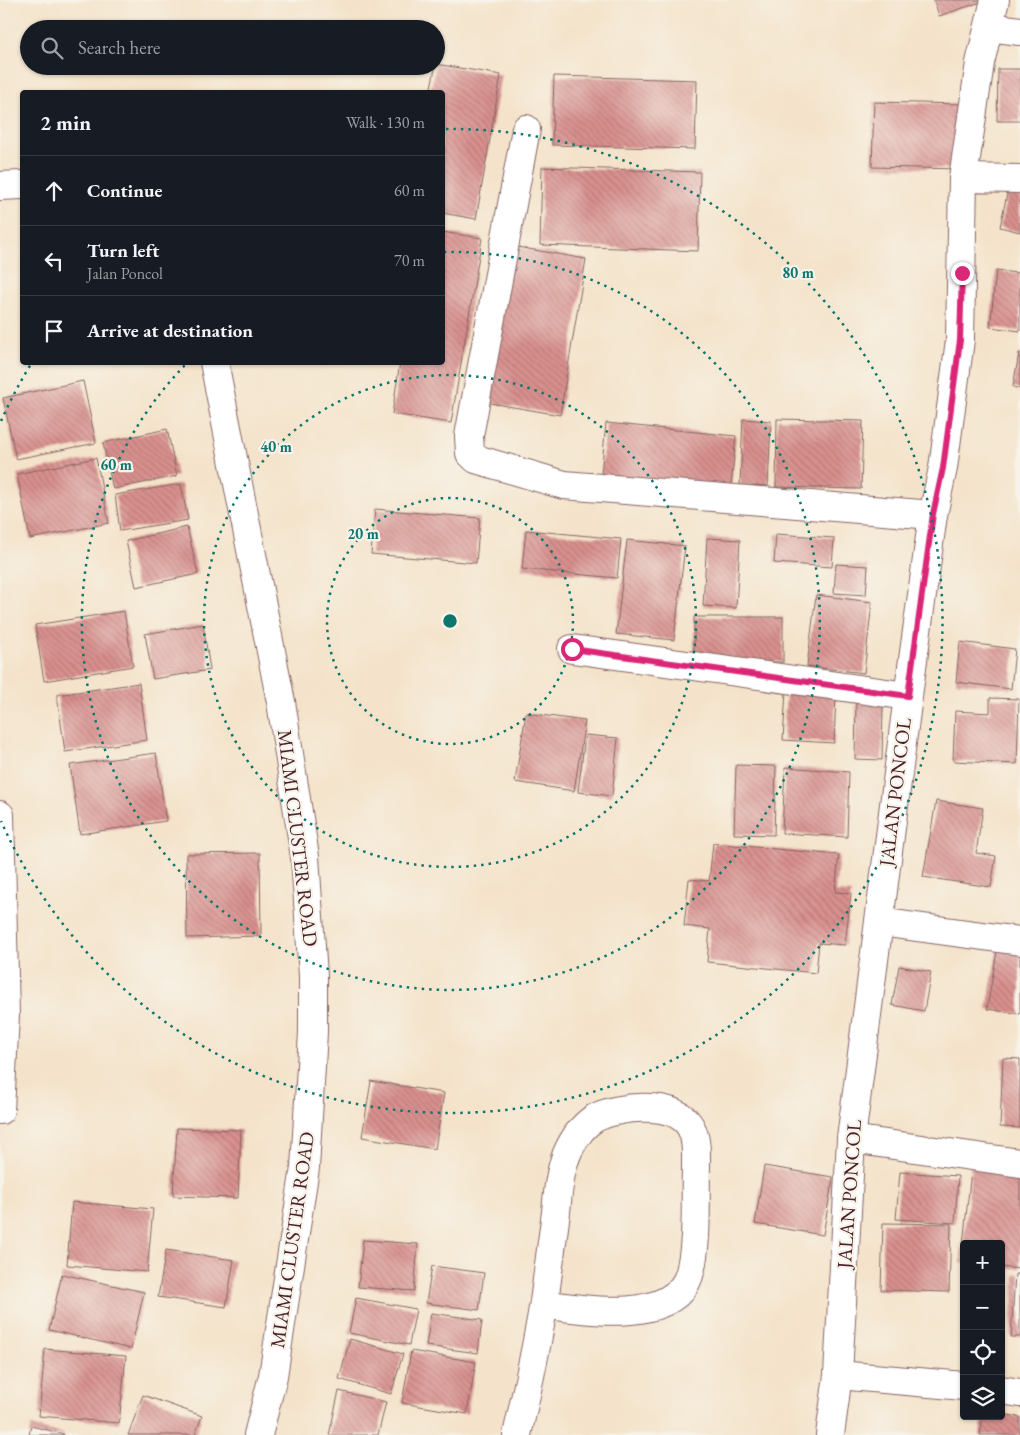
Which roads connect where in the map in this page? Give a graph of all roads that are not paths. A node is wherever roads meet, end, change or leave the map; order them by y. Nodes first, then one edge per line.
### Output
1 (995, 0) edge
2 (989, 27) junction
3 (1020, 31) edge
4 (526, 129) dead end
5 (963, 178) junction
6 (1020, 179) edge
7 (20, 185) edge
8 (0, 186) edge
9 (215, 365) edge
10 (933, 514) junction
11 (572, 649) dead end
12 (908, 696) junction
13 (0, 816) edge
14 (878, 922) junction
15 (1020, 941) edge
16 (3, 1015) edge
17 (2, 1050) edge
18 (0, 1110) edge
19 (851, 1139) junction
20 (1020, 1162) edge
21 (544, 1304) junction
22 (838, 1375) junction
23 (960, 1386) edge
24 (1005, 1391) edge
25 (1020, 1393) edge
26 (258, 1435) edge
27 (518, 1435) edge
28 (830, 1435) edge

1 - 2 street, JALAN PONCOL
2 - 3 street
2 - 5 street, JALAN PONCOL
4 - 10 street
5 - 6 street
5 - 10 street, JALAN PONCOL
7 - 8 street
9 - 26 street, MIAMI CLUSTER ROAD
10 - 12 street, JALAN PONCOL
11 - 12 street
12 - 14 street, JALAN PONCOL
13 - 16 street
14 - 15 street
14 - 19 street, JALAN PONCOL
16 - 17 street
17 - 18 street
19 - 20 street
19 - 22 street, JALAN PONCOL
21 - 21 street
21 - 27 street
22 - 23 street
22 - 28 street, JALAN PONCOL
24 - 25 street

